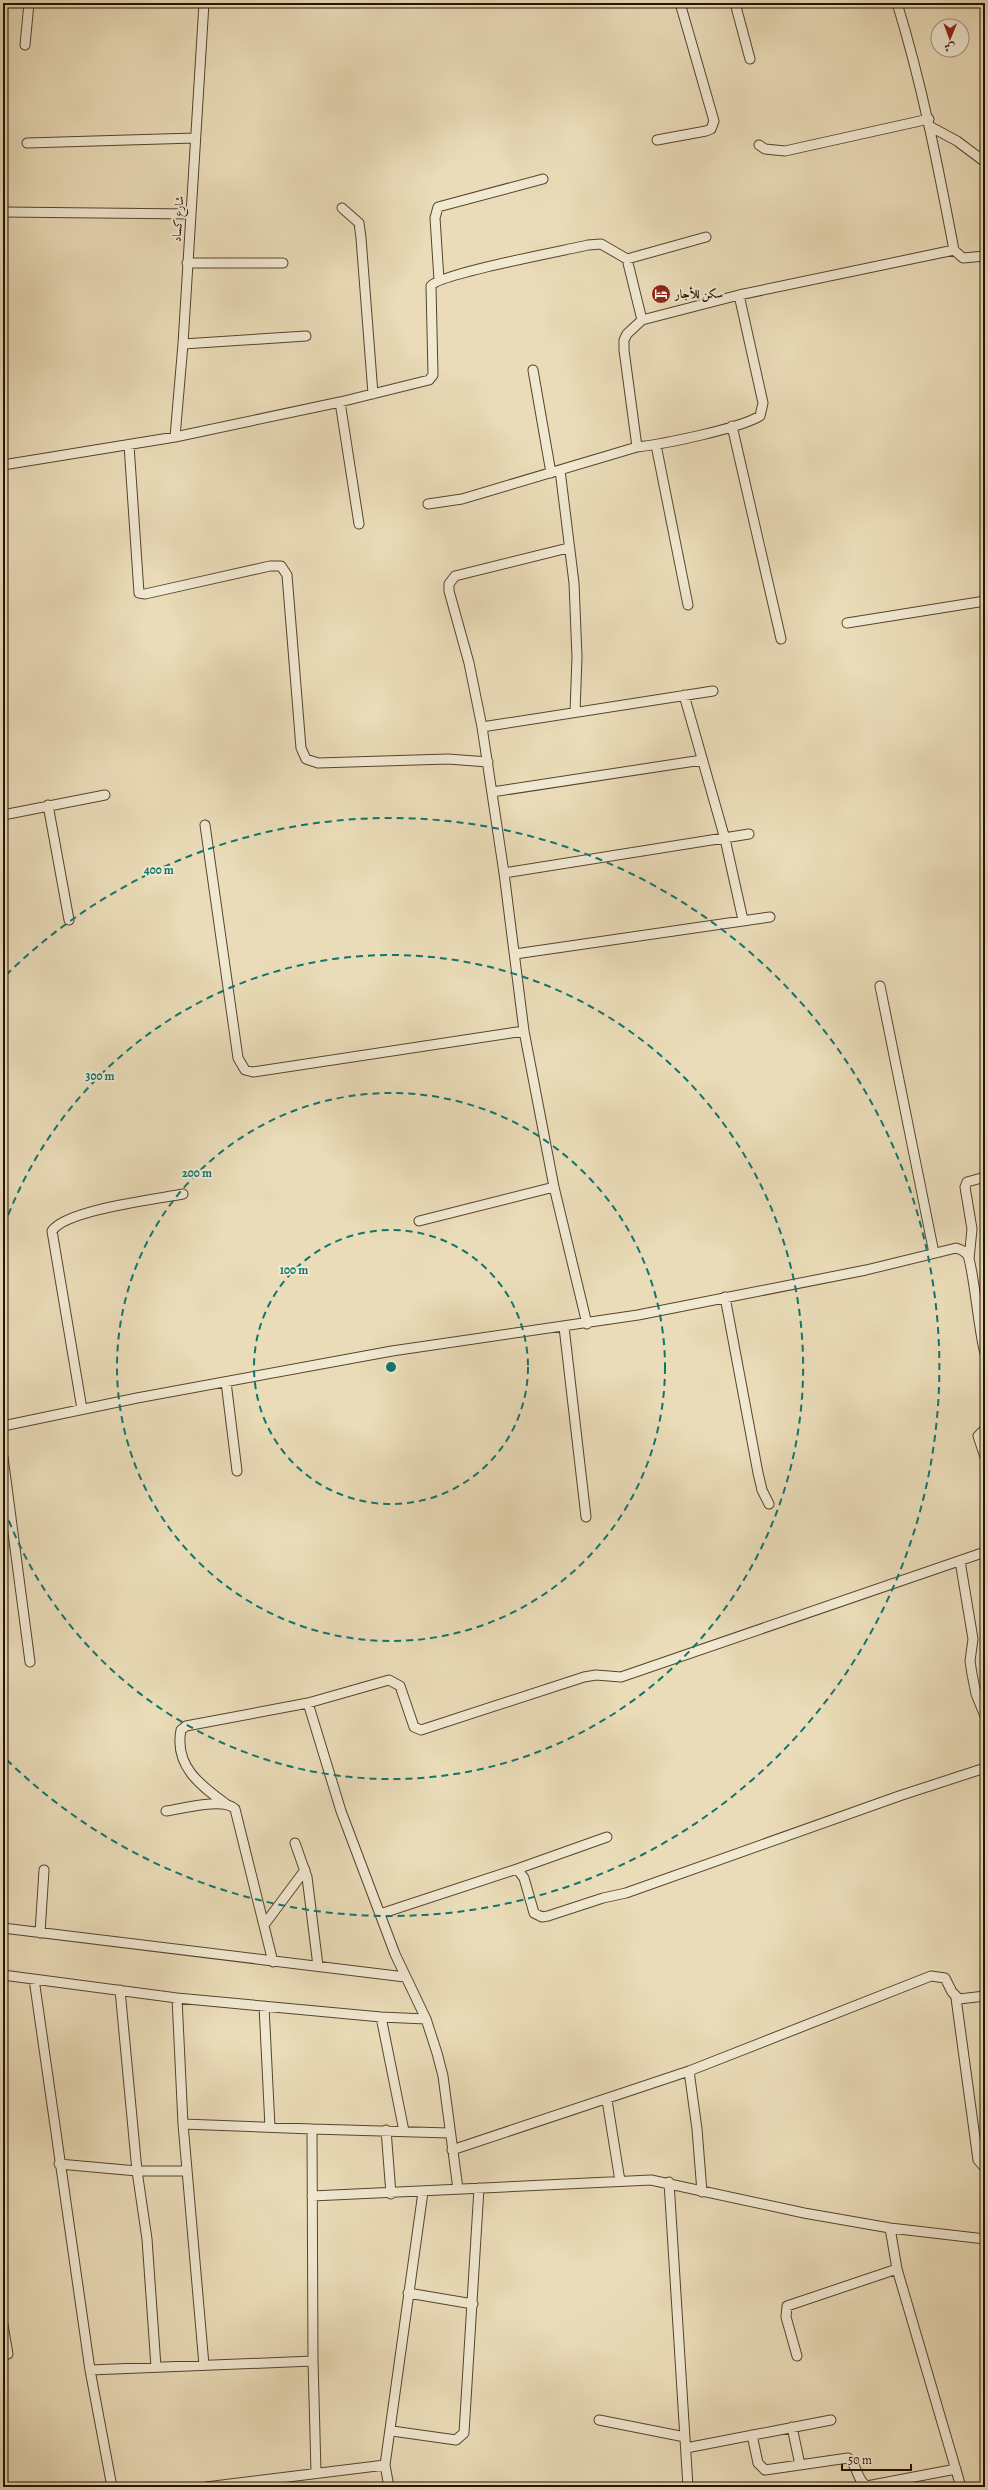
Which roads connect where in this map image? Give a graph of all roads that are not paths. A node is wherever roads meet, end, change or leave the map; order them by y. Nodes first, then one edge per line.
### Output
1 (29, 3) edge
2 (204, 3) edge
3 (680, 3) edge
4 (735, 3) edge
5 (897, 3) edge
6 (25, 45) dead end
7 (750, 59) dead end
8 (930, 123) junction
9 (195, 138) junction
10 (657, 140) dead end
11 (27, 143) dead end
12 (759, 145) dead end
13 (985, 162) edge
14 (543, 179) dead end
15 (342, 208) dead end
16 (3, 212) edge
17 (191, 214) junction
18 (706, 237) dead end
19 (954, 250) junction
20 (985, 256) edge
21 (628, 258) junction
22 (187, 263) junction
23 (283, 263) dead end
24 (439, 280) junction
25 (739, 295) junction
26 (642, 320) junction
27 (306, 336) dead end
28 (183, 344) junction
29 (532, 370) dead end
30 (373, 394) junction
31 (340, 402) junction
32 (732, 426) junction
33 (175, 437) junction
34 (129, 445) junction
35 (656, 445) junction
36 (637, 447) junction
37 (3, 465) edge
38 (555, 472) junction
39 (428, 504) dead end
40 (359, 524) dead end
41 (568, 548) junction
42 (985, 602) edge
43 (688, 605) dead end
44 (847, 623) dead end
45 (781, 639) dead end
46 (713, 691) dead end
47 (684, 695) junction
48 (575, 712) junction
49 (482, 727) junction
50 (702, 760) junction
51 (488, 762) junction
52 (492, 792) junction
53 (105, 795) dead end
54 (48, 806) junction
55 (3, 815) edge
56 (205, 825) dead end
57 (749, 834) dead end
58 (725, 839) junction
59 (504, 873) junction
60 (770, 917) dead end
61 (69, 920) dead end
62 (743, 920) junction
63 (515, 954) junction
64 (880, 986) dead end
65 (524, 1031) junction
66 (985, 1177) edge
67 (554, 1187) junction
68 (183, 1194) dead end
69 (419, 1221) dead end
70 (934, 1253) junction
71 (969, 1259) junction
72 (725, 1298) junction
73 (587, 1324) junction
74 (564, 1327) junction
75 (985, 1353) edge
76 (226, 1382) junction
77 (82, 1409) junction
78 (3, 1426) edge
79 (985, 1429) edge
80 (3, 1457) edge
81 (985, 1457) edge
82 (237, 1471) dead end
83 (769, 1504) dead end
84 (586, 1517) dead end
85 (985, 1552) edge
86 (960, 1561) junction
87 (30, 1662) dead end
88 (308, 1703) junction
89 (985, 1716) edge
90 (985, 1768) edge
91 (226, 1804) junction
92 (166, 1811) dead end
93 (607, 1837) dead end
94 (296, 1843) dead end
95 (517, 1869) junction
96 (44, 1870) dead end
97 (305, 1870) junction
98 (380, 1914) junction
99 (264, 1925) junction
100 (3, 1928) edge
101 (40, 1932) junction
102 (273, 1962) junction
103 (318, 1966) junction
104 (3, 1975) edge
105 (405, 1977) junction
106 (34, 1979) junction
107 (120, 1990) junction
108 (985, 1996) edge
109 (177, 1998) junction
110 (956, 1998) junction
111 (264, 2006) junction
112 (381, 2017) junction
113 (426, 2019) junction
114 (689, 2071) junction
115 (607, 2100) junction
116 (183, 2124) junction
117 (270, 2126) junction
118 (312, 2129) junction
119 (386, 2130) junction
120 (404, 2131) junction
121 (449, 2133) junction
122 (452, 2150) junction
123 (59, 2164) junction
124 (985, 2168) edge
125 (137, 2171) junction
126 (187, 2171) junction
127 (620, 2180) junction
128 (669, 2182) junction
129 (458, 2188) junction
130 (479, 2188) junction
131 (423, 2192) junction
132 (702, 2192) junction
133 (391, 2194) junction
134 (312, 2196) junction
135 (890, 2228) junction
136 (985, 2239) edge
137 (897, 2269) junction
138 (408, 2293) junction
139 (472, 2304) junction
140 (3, 2326) edge
141 (8, 2354) dead end
142 (797, 2356) dead end
143 (313, 2361) junction
144 (204, 2365) junction
145 (156, 2367) junction
146 (90, 2370) junction
147 (599, 2420) dead end
148 (831, 2420) dead end
149 (792, 2427) junction
150 (392, 2431) junction
151 (752, 2435) junction
152 (685, 2437) junction
153 (686, 2448) junction
154 (386, 2465) junction
155 (800, 2465) junction
156 (956, 2469) junction
157 (316, 2472) junction
158 (233, 2486) edge
159 (112, 2487) edge
160 (206, 2487) edge
161 (389, 2487) edge
162 (688, 2487) edge
163 (961, 2487) edge

1 - 6 street
2 - 9 street, شارع كساد
3 - 10 street
4 - 7 street
5 - 8 street
8 - 12 street
8 - 13 street
8 - 19 street
9 - 11 street
9 - 17 street, شارع كساد
14 - 24 street
15 - 30 street
16 - 17 street
17 - 22 street, شارع كساد
18 - 21 street
19 - 20 street
19 - 25 street
21 - 24 street
21 - 26 street
22 - 23 street
22 - 28 street, شارع كساد
24 - 30 street
25 - 26 street
25 - 32 street
26 - 36 street
27 - 28 street
28 - 33 street, شارع كساد
29 - 38 street
30 - 31 street
31 - 33 street
31 - 40 street
32 - 35 street
32 - 45 street
33 - 34 street
34 - 37 street
34 - 51 street
35 - 36 street
35 - 43 street
36 - 38 street
38 - 39 street
38 - 41 street
41 - 48 street
41 - 49 street
42 - 44 street
46 - 47 street
47 - 48 street
47 - 50 street
48 - 49 street
49 - 51 street
50 - 52 street
50 - 58 street
51 - 52 street
52 - 59 street
53 - 54 street
54 - 55 street
54 - 61 street
56 - 65 street
57 - 58 street
58 - 59 street
58 - 62 street
59 - 63 street
60 - 62 street
62 - 63 street
63 - 65 street
64 - 70 street
65 - 67 street
66 - 71 street
67 - 69 street
67 - 73 street
68 - 77 street
70 - 71 street
70 - 72 street
71 - 75 street
72 - 73 street
72 - 83 street
73 - 74 street
74 - 76 street
74 - 84 street
76 - 77 street
76 - 82 street
77 - 78 street
79 - 81 street
80 - 87 street
85 - 86 street
86 - 88 street
86 - 89 street
88 - 91 street
88 - 98 street
90 - 95 street
91 - 92 street
91 - 99 street
93 - 95 street
94 - 97 street
95 - 98 street
96 - 101 street
97 - 99 street
97 - 103 street
98 - 105 street
99 - 102 street
100 - 101 street
101 - 102 street
102 - 103 street
103 - 105 street
104 - 106 street
105 - 113 street
106 - 107 street
106 - 123 street
107 - 109 street
107 - 125 street
108 - 110 street
109 - 111 street
109 - 116 street
110 - 114 street
110 - 124 street
111 - 112 street
111 - 117 street
112 - 113 street
112 - 120 street
113 - 121 street
114 - 115 street
114 - 132 street
115 - 122 street
115 - 127 street
116 - 117 street
116 - 126 street
117 - 118 street
118 - 119 street
118 - 134 street
119 - 120 street
119 - 133 street
120 - 121 street
121 - 122 street
122 - 129 street
123 - 125 street
123 - 146 street
125 - 126 street
125 - 145 street
126 - 144 street
127 - 128 street
127 - 130 street
128 - 132 street
128 - 152 street
129 - 130 street
129 - 131 street
130 - 139 street
131 - 133 street
131 - 138 street
132 - 135 street
133 - 134 street
134 - 143 street
135 - 136 street
135 - 137 street
137 - 142 street
137 - 156 street
138 - 139 street
138 - 150 street
139 - 150 street
140 - 141 street
143 - 144 street
143 - 157 street
144 - 145 street
145 - 146 street
146 - 159 street
147 - 152 street
148 - 149 street
149 - 151 street
149 - 155 street
150 - 154 street
151 - 153 street
151 - 155 street
152 - 153 street
153 - 162 street
154 - 157 street
154 - 161 street
155 - 156 street
156 - 163 street
157 - 158 street
158 - 160 street

